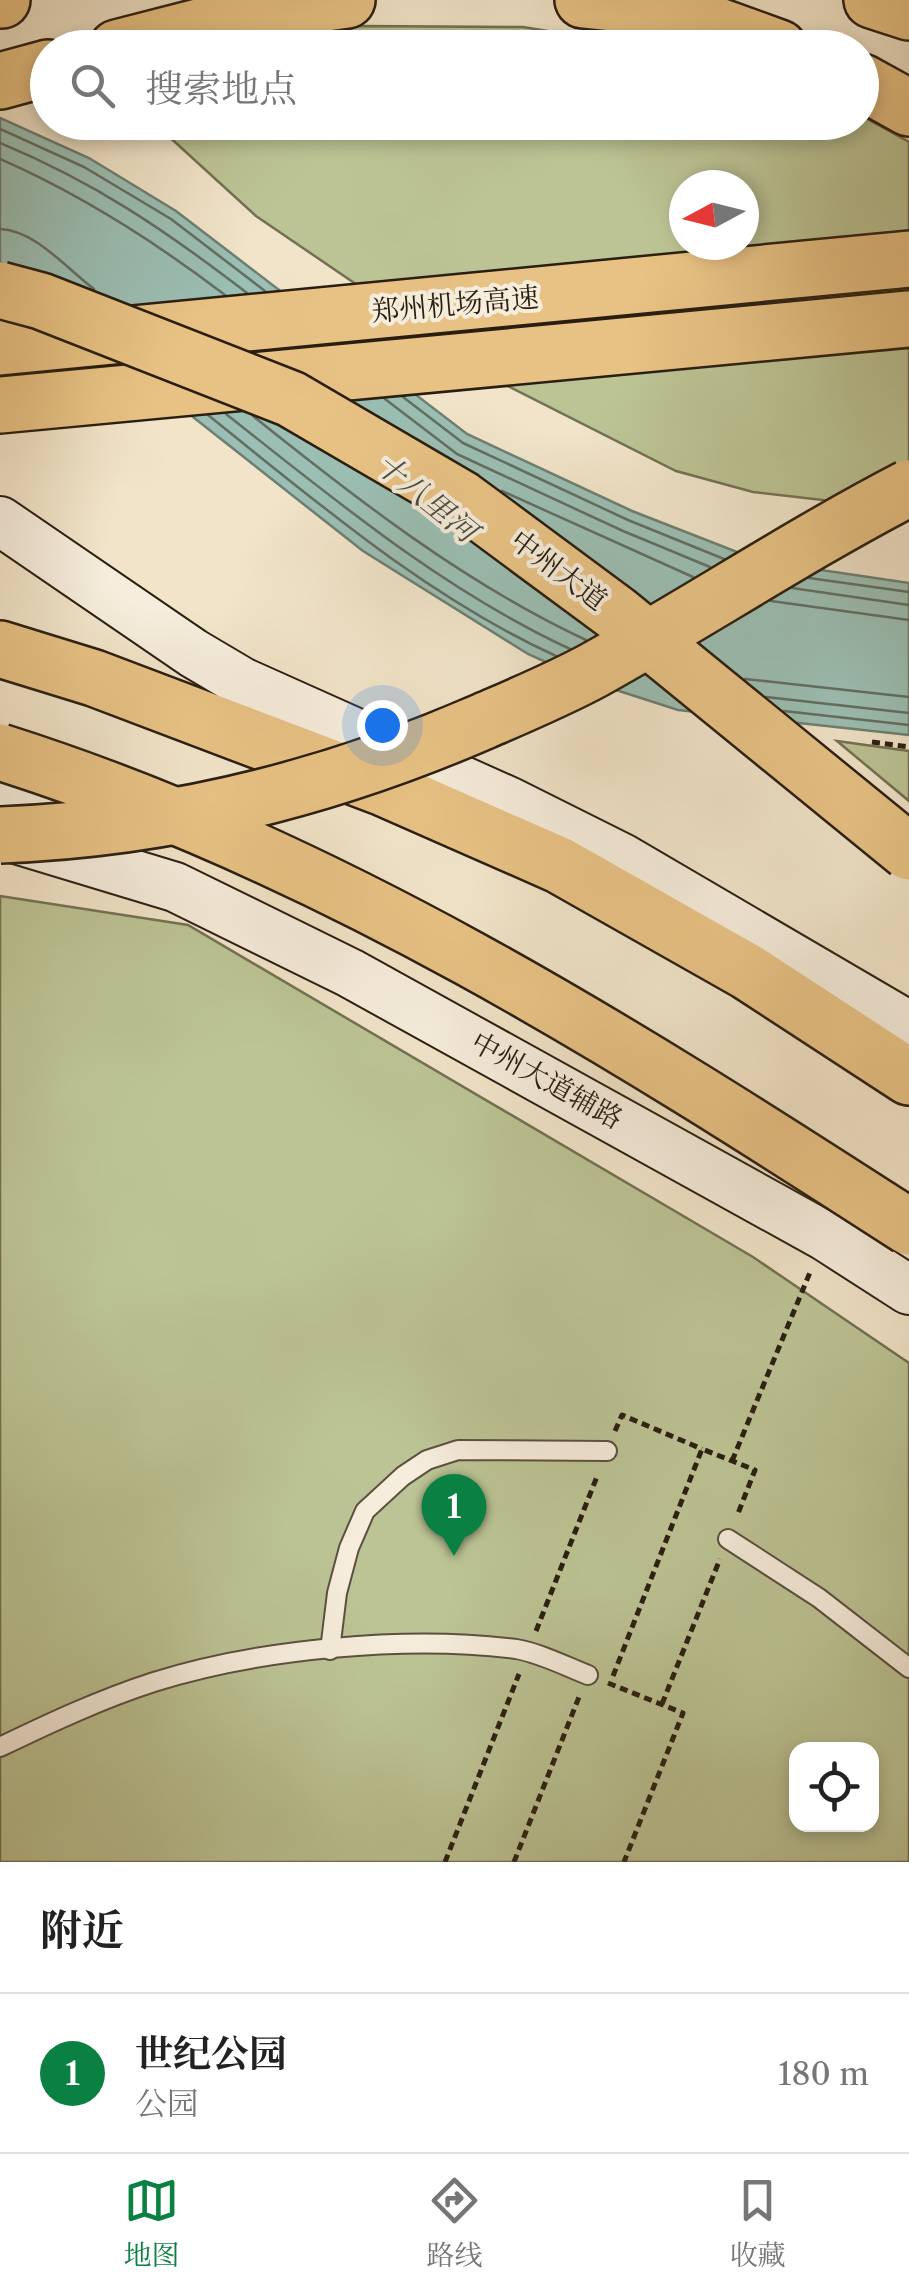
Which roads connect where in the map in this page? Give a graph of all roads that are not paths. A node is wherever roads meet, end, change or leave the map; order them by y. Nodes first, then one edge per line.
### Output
1 (348, 0) edge
2 (583, 0) edge
3 (872, 0) edge
4 (909, 12) edge
5 (187, 30) edge
6 (729, 30) edge
7 (30, 73) edge
8 (0, 82) edge
9 (879, 91) edge
10 (909, 108) edge
11 (909, 259) edge
12 (0, 290) edge
13 (909, 319) edge
14 (0, 347) edge
15 (0, 405) edge
16 (909, 488) edge
17 (0, 521) edge
18 (0, 649) edge
19 (0, 752) edge
20 (0, 789) edge
21 (0, 835) edge
22 (909, 852) edge
23 (175, 888) junction
24 (909, 1026) edge
25 (909, 1076) edge
26 (909, 1227) edge
27 (909, 1290) edge
28 (607, 1451) road end
29 (728, 1539) road end
30 (330, 1650) junction
31 (909, 1668) edge
32 (588, 1674) road end
33 (0, 1747) edge

1 - 5 main road
2 - 6 main road
3 - 4 main road
7 - 8 main road
9 - 10 main road
11 - 14 main road, 郑州机场高速, bridge
12 - 22 main road, 中州大道, bridge
13 - 15 main road, 郑州机场高速, bridge
16 - 21 main road, bridge
17 - 24 street
18 - 25 main road
19 - 26 main road, bridge
20 - 23 street
21 - 23 street
23 - 27 street, 中州大道辅路
28 - 30 lane
29 - 31 lane
30 - 32 lane
30 - 33 lane

